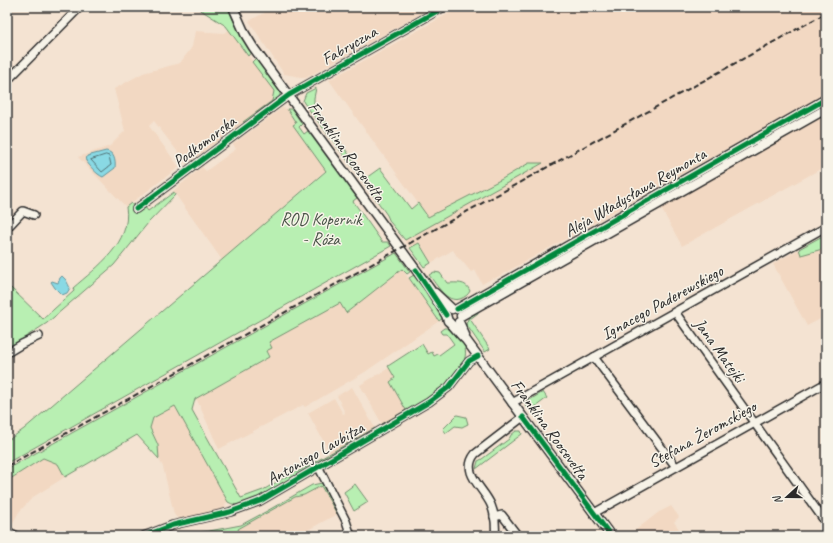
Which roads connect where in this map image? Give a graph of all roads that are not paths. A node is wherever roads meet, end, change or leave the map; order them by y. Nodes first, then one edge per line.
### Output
1 (80, 7) edge
2 (233, 7) edge
3 (444, 7) edge
4 (7, 81) edge
5 (289, 95) junction
6 (826, 99) edge
7 (826, 109) edge
8 (136, 209) dead end
9 (34, 215) dead end
10 (826, 227) edge
11 (7, 228) edge
12 (430, 289) junction
13 (674, 312) junction
14 (455, 314) junction
15 (39, 336) dead end
16 (7, 354) edge
17 (478, 356) junction
18 (594, 357) junction
19 (826, 382) edge
20 (512, 403) junction
21 (523, 417) junction
22 (754, 423) junction
23 (676, 467) junction
24 (319, 468) junction
25 (594, 513) junction
26 (494, 516) junction
27 (826, 523) edge
28 (7, 531) edge
29 (17, 536) edge
30 (144, 536) edge
31 (351, 536) edge
32 (495, 536) edge
33 (518, 536) edge
34 (611, 536) edge

1 - 4 street
2 - 5 street, Franklina Roosevelta
3 - 5 street, Fabryczna
5 - 8 street, Podkomorska
5 - 12 street, Franklina Roosevelta
6 - 14 street, Aleja Władysława Reymonta
7 - 14 street, Aleja Władysława Reymonta
9 - 11 street
10 - 13 street, Ignacego Paderewskiego
12 - 14 street, Franklina Roosevelta
12 - 14 street, Franklina Roosevelta
13 - 18 street, Ignacego Paderewskiego
13 - 22 street, Jana Matejki
14 - 17 street, Franklina Roosevelta
15 - 16 street
17 - 20 street, Franklina Roosevelta
17 - 24 street, Antoniego Laubitza
18 - 20 street, Ignacego Paderewskiego
18 - 23 street
19 - 22 street, Stefana Żeromskiego
20 - 21 street, Franklina Roosevelta
21 - 25 street, Franklina Roosevelta
21 - 26 street
22 - 23 street, Stefana Żeromskiego
22 - 27 street, Jana Matejki
23 - 25 street, Stefana Żeromskiego
24 - 30 street, Antoniego Laubitza
24 - 31 street
25 - 34 street, Franklina Roosevelta
26 - 32 street
26 - 33 street
28 - 29 street

